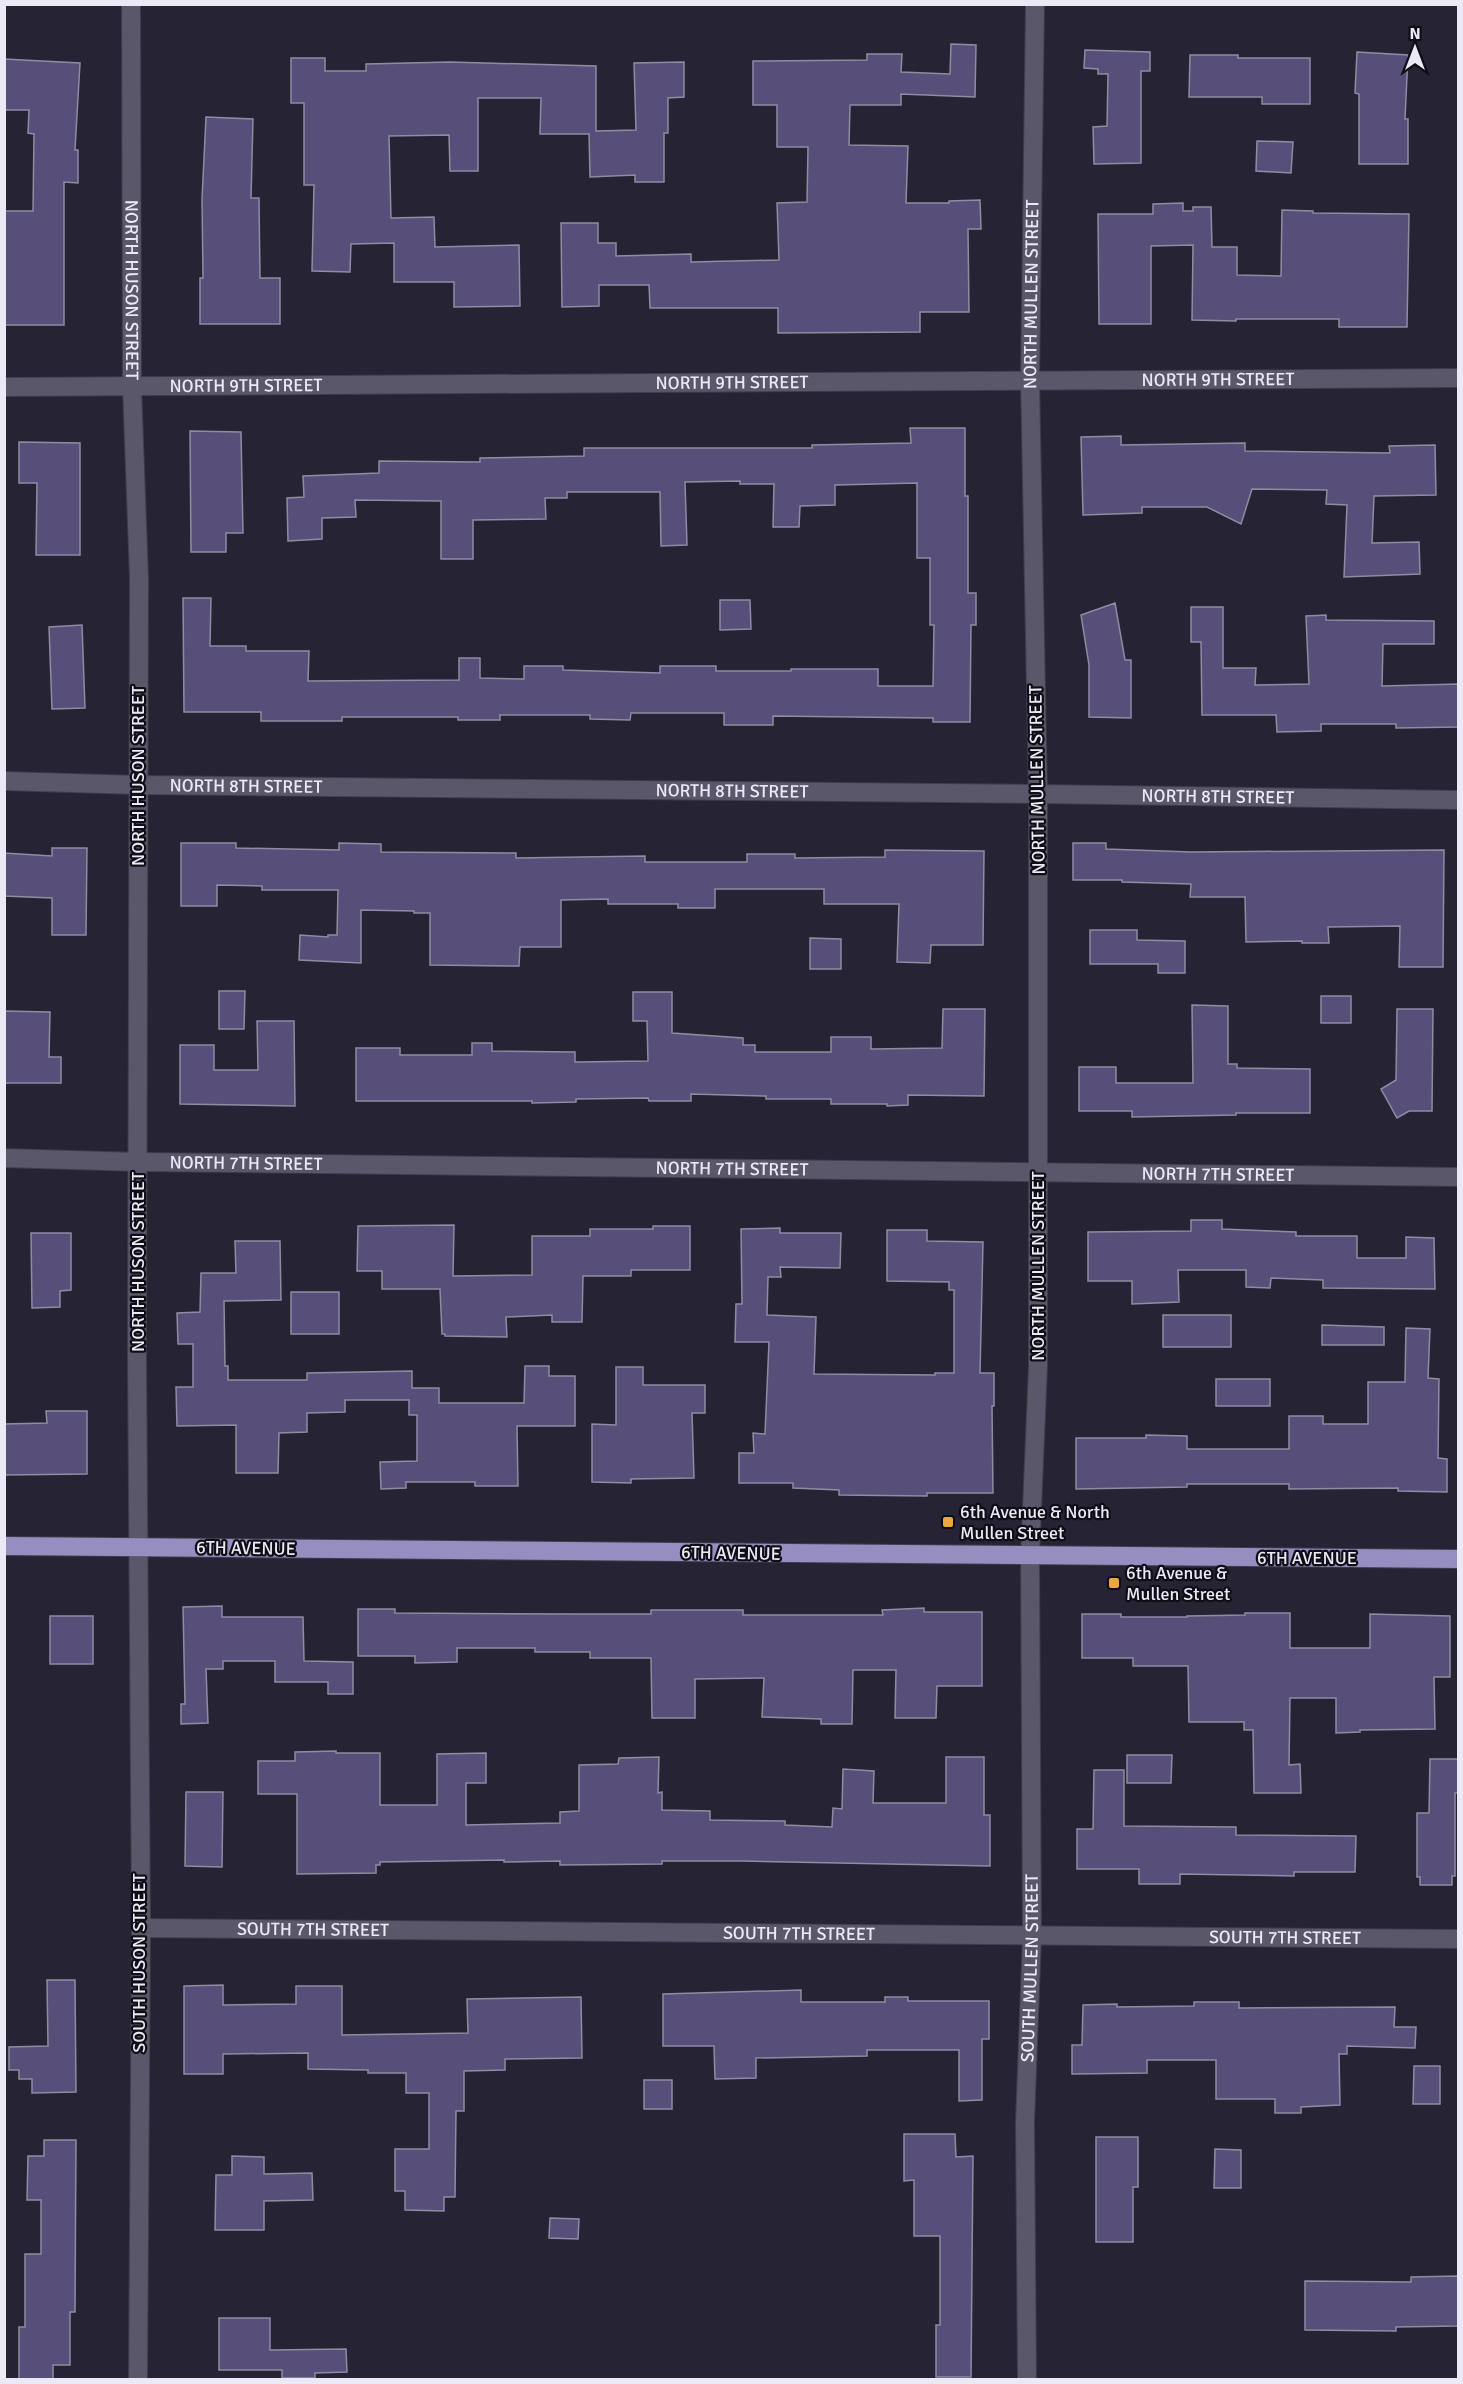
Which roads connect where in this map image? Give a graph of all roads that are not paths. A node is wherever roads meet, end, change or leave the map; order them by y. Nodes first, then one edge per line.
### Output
1 (131, 4) edge
2 (1035, 4) edge
3 (1458, 378) edge
4 (1030, 380) junction
5 (4, 387) edge
6 (132, 387) junction
7 (4, 782) edge
8 (138, 785) junction
9 (1038, 794) junction
10 (1458, 800) edge
11 (4, 1158) edge
12 (139, 1162) junction
13 (1037, 1173) junction
14 (1458, 1177) edge
15 (4, 1546) edge
16 (139, 1547) junction
17 (1030, 1556) junction
18 (1458, 1559) edge
19 (141, 1928) junction
20 (1032, 1936) junction
21 (1458, 1939) edge
22 (138, 2379) edge
23 (1027, 2379) edge

1 - 6 street, NORTH HUSON STREET
2 - 4 street, NORTH MULLEN STREET
3 - 4 street, NORTH 9TH STREET
4 - 6 street, NORTH 9TH STREET
4 - 9 street, NORTH MULLEN STREET
5 - 6 street, NORTH 9TH STREET
6 - 8 street, NORTH HUSON STREET
7 - 8 street, NORTH 8TH STREET
8 - 9 street, NORTH 8TH STREET
8 - 12 street, NORTH HUSON STREET
9 - 10 street, NORTH 8TH STREET
9 - 13 street, NORTH MULLEN STREET
11 - 12 street, NORTH 7TH STREET
12 - 13 street, NORTH 7TH STREET
12 - 16 street, NORTH HUSON STREET
13 - 14 street, NORTH 7TH STREET
13 - 17 street, NORTH MULLEN STREET
15 - 16 main road, 6TH AVENUE
16 - 17 main road, 6TH AVENUE
16 - 19 street, SOUTH HUSON STREET
17 - 18 main road, 6TH AVENUE
17 - 20 street, SOUTH MULLEN STREET
19 - 20 street, SOUTH 7TH STREET
19 - 22 street, SOUTH HUSON STREET
20 - 21 street, SOUTH 7TH STREET
20 - 23 street, SOUTH MULLEN STREET

